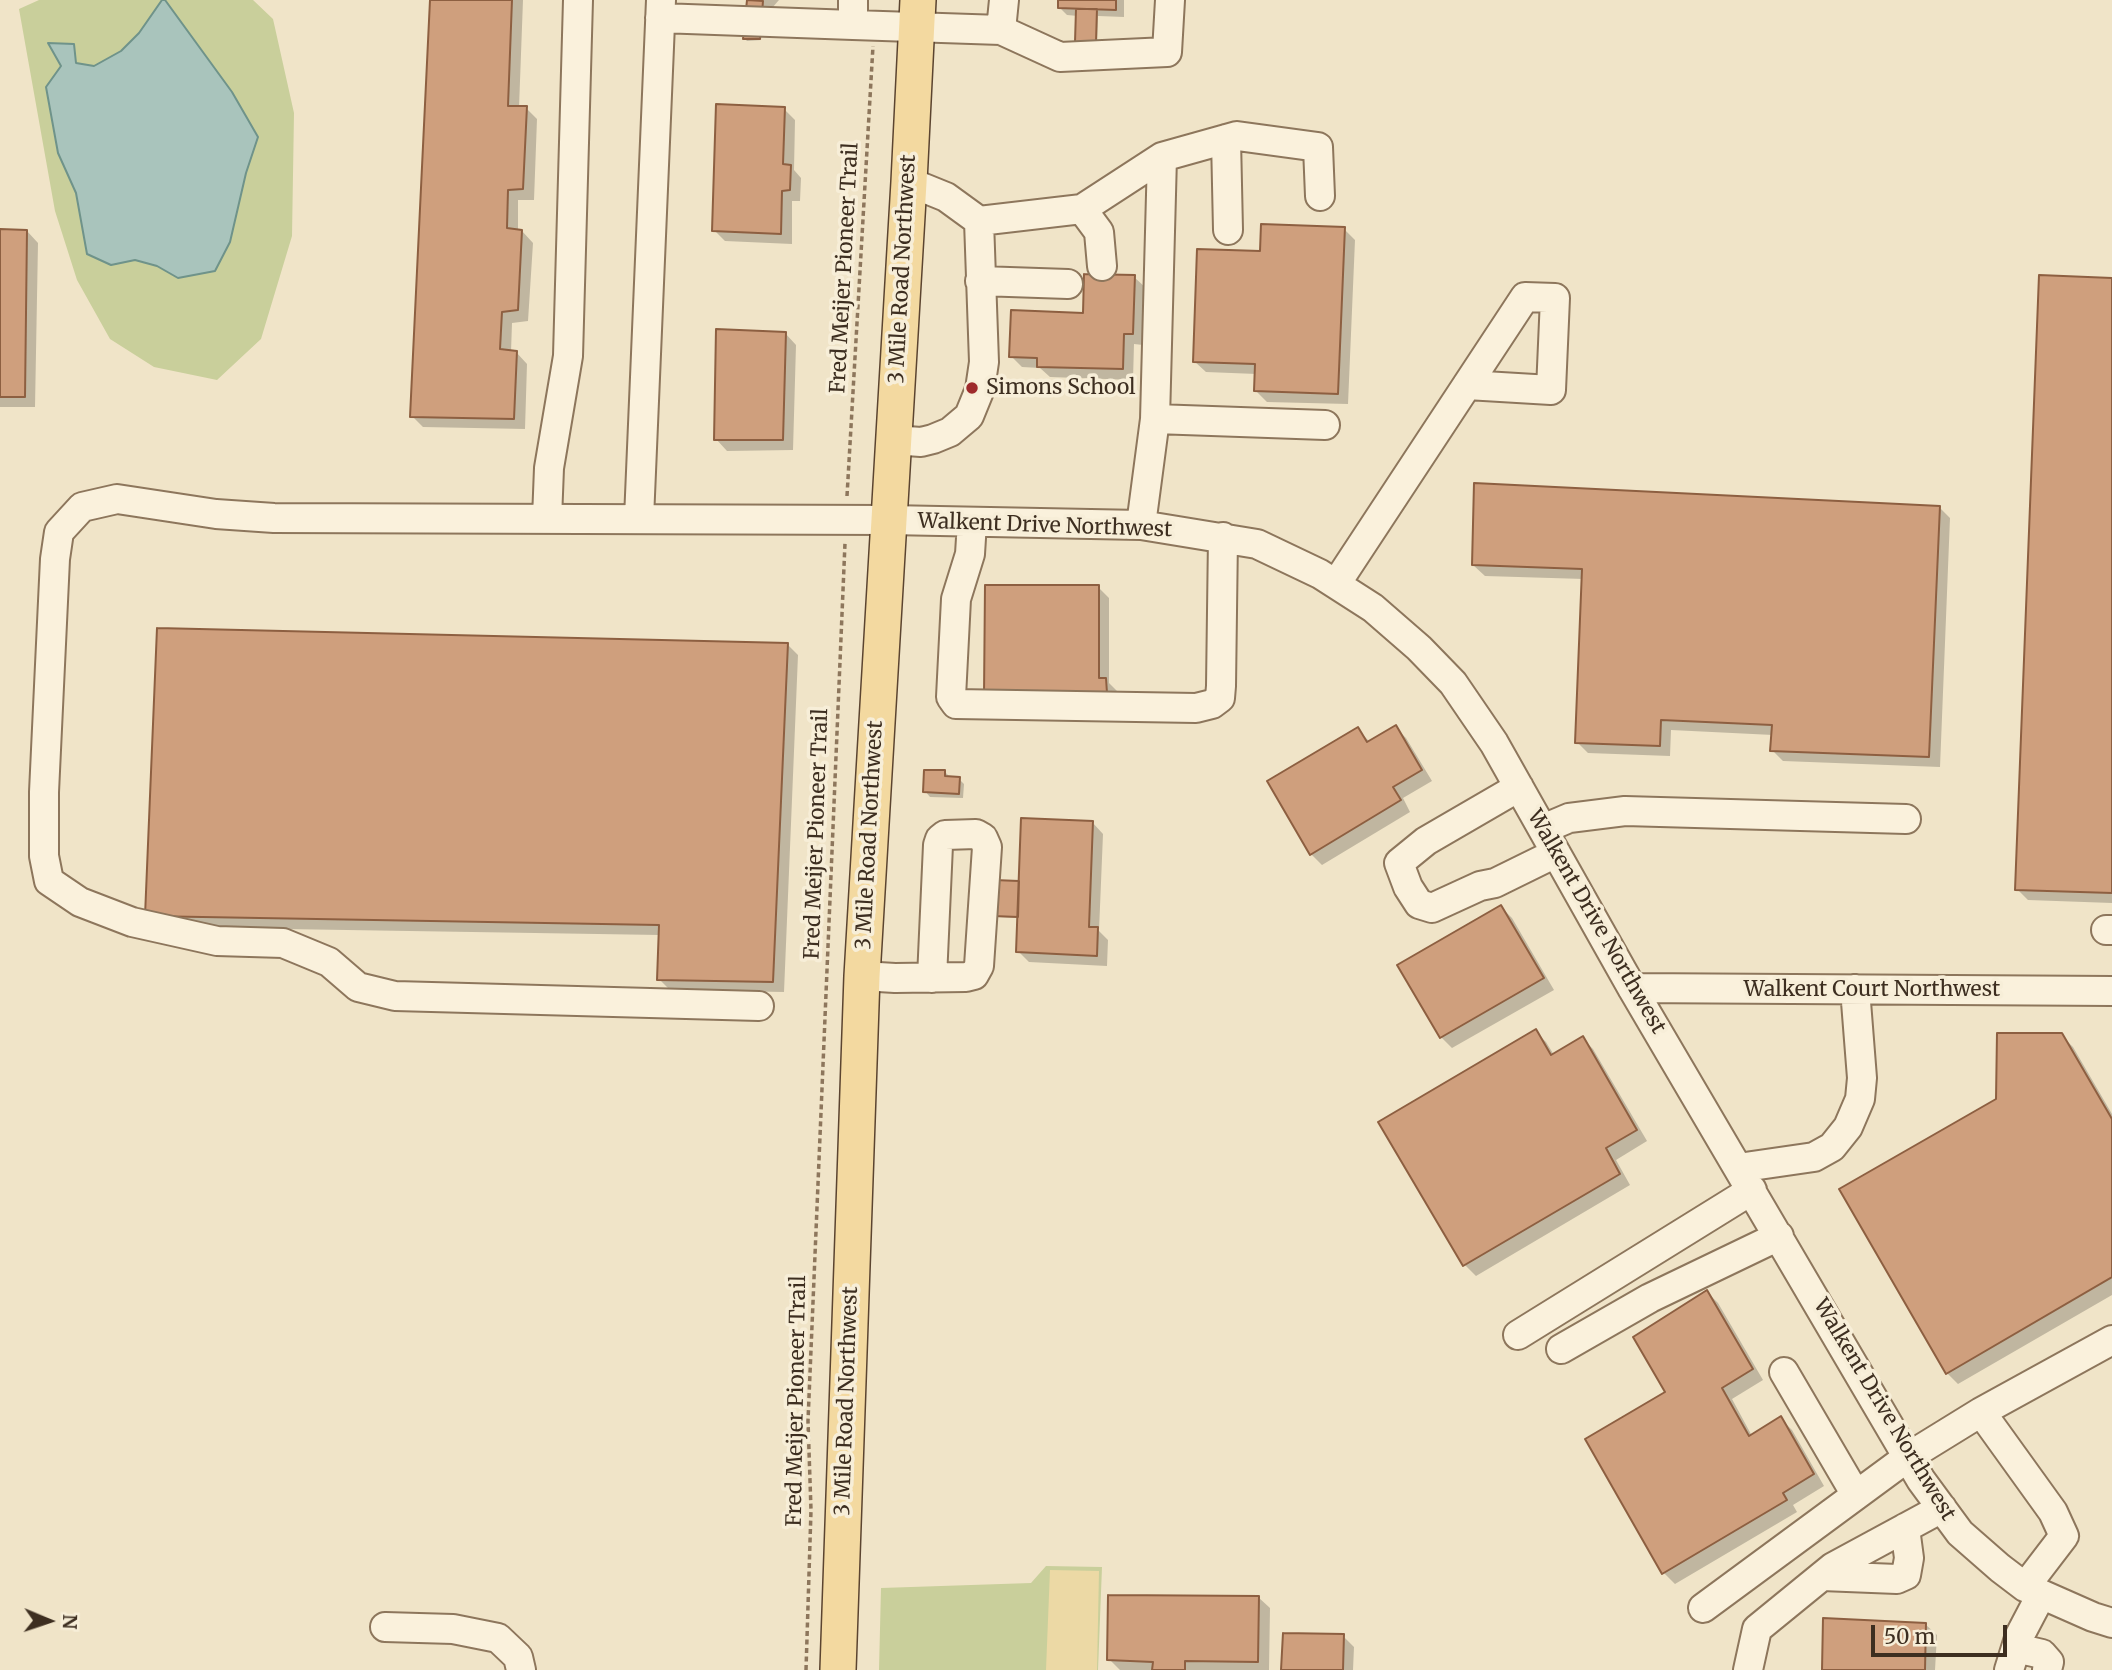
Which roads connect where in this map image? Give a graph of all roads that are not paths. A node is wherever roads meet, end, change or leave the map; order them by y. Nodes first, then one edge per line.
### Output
1 (578, 0) edge
2 (1004, 0) edge
3 (1170, 0) edge
4 (661, 9) edge
5 (917, 13) edge
6 (860, 17) edge
7 (1000, 30) junction
8 (1226, 139) junction
9 (1162, 157) junction
10 (909, 183) junction
11 (1320, 196) dead end
12 (1082, 209) junction
13 (979, 220) junction
14 (1228, 230) dead end
15 (1102, 266) dead end
16 (981, 281) junction
17 (1068, 284) dead end
18 (1467, 385) dead end
19 (1155, 419) junction
20 (1325, 425) dead end
21 (893, 440) junction
22 (547, 519) junction
23 (639, 519) junction
24 (889, 520) junction
25 (972, 522) junction
26 (1141, 524) junction
27 (1223, 537) junction
28 (1336, 584) junction
29 (1519, 787) junction
30 (1906, 819) dead end
31 (1549, 841) junction
32 (862, 976) junction
33 (932, 978) junction
34 (1632, 988) junction
35 (1855, 989) junction
36 (2112, 991) edge
37 (759, 1006) dead end
38 (1745, 1179) junction
39 (1779, 1236) junction
40 (1518, 1335) dead end
41 (2112, 1340) edge
42 (1561, 1349) dead end
43 (1784, 1372) dead end
44 (1981, 1412) junction
45 (1908, 1457) junction
46 (1856, 1495) junction
47 (1942, 1508) junction
48 (1905, 1528) junction
49 (1822, 1576) junction
50 (2033, 1591) junction
51 (1703, 1608) dead end
52 (2112, 1623) edge
53 (385, 1627) dead end
54 (2012, 1659) edge
55 (521, 1670) edge
56 (838, 1670) edge
57 (1748, 1670) edge
58 (2047, 1670) edge

1 - 22 street
2 - 7 street
3 - 7 street
4 - 6 street
4 - 23 street
5 - 6 street
5 - 7 street
5 - 10 main road, 3 Mile Road Northwest
8 - 9 street
8 - 11 street
8 - 14 street
9 - 12 street
9 - 19 street
10 - 13 street
10 - 21 main road, 3 Mile Road Northwest
12 - 13 street
12 - 15 street
13 - 16 street
16 - 17 street
16 - 21 street
18 - 28 street
19 - 20 street
19 - 26 street
21 - 24 main road, 3 Mile Road Northwest
22 - 23 street, Walkent Drive Northwest
22 - 37 street, Walkent Drive Northwest
23 - 24 street, Walkent Drive Northwest
24 - 25 street, Walkent Drive Northwest
24 - 32 main road, 3 Mile Road Northwest
25 - 26 street, Walkent Drive Northwest
25 - 27 street
26 - 27 street, Walkent Drive Northwest
27 - 28 street, Walkent Drive Northwest
28 - 29 street, Walkent Drive Northwest
29 - 31 street, Walkent Drive Northwest
29 - 31 street
30 - 31 street
31 - 34 street, Walkent Drive Northwest
32 - 33 street
32 - 56 main road, 3 Mile Road Northwest
33 - 33 street
34 - 35 street, Walkent Court Northwest
34 - 38 street, Walkent Drive Northwest
35 - 36 street, Walkent Court Northwest
35 - 38 street
38 - 39 street, Walkent Drive Northwest
38 - 40 street
39 - 42 street
39 - 45 street, Walkent Drive Northwest
41 - 44 street
43 - 46 street
44 - 45 street
44 - 50 street
45 - 46 street
45 - 47 street, Walkent Drive Northwest
46 - 51 street
47 - 48 street
47 - 50 street, Walkent Drive Northwest
48 - 49 street
48 - 49 street
49 - 57 street
50 - 52 street, Walkent Drive Northwest
50 - 54 street
53 - 55 street
54 - 58 street

